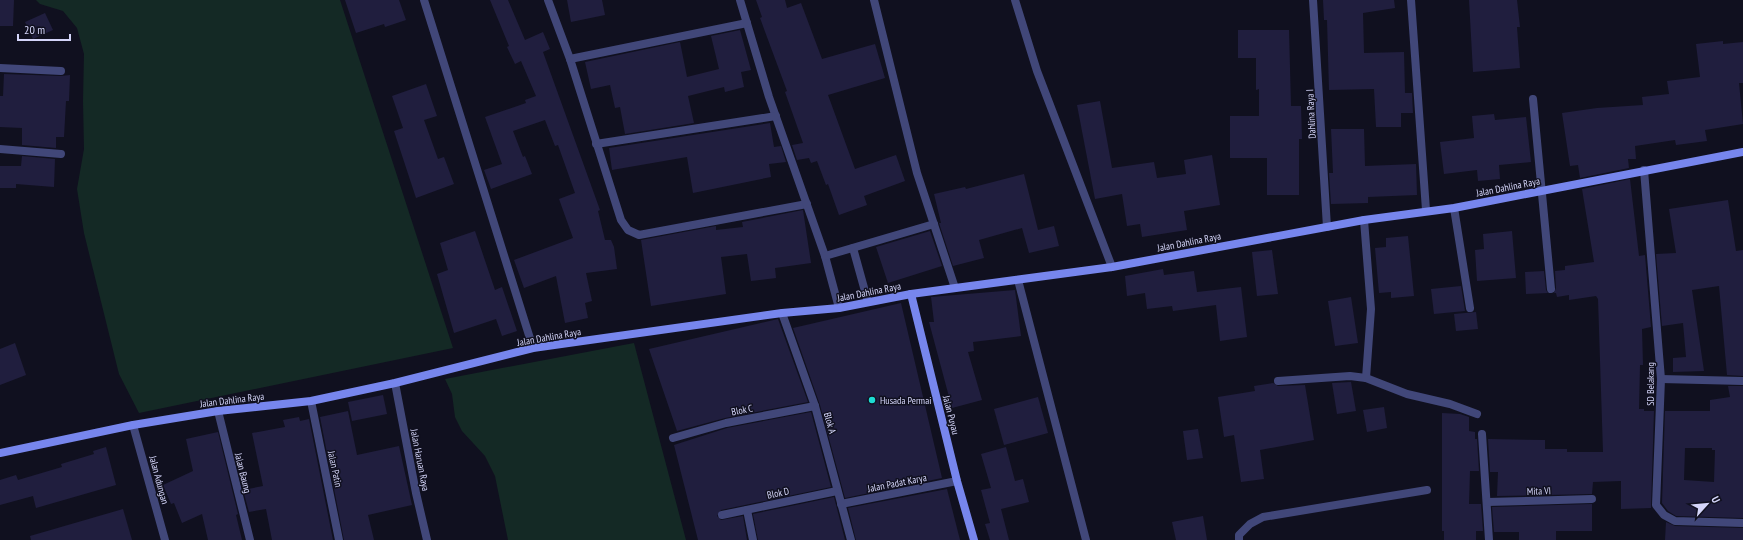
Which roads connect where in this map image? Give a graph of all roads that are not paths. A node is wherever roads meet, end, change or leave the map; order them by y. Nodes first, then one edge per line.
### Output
1 (424, 0) edge
2 (548, 0) edge
3 (740, 0) edge
4 (874, 0) edge
5 (1015, 0) edge
6 (1313, 0) edge
7 (1411, 0) edge
8 (747, 23) junction
9 (570, 59) junction
10 (0, 68) edge
11 (61, 71) dead end
12 (1533, 99) dead end
13 (776, 116) junction
14 (596, 144) junction
15 (0, 149) edge
16 (1743, 152) edge
17 (61, 154) dead end
18 (1644, 170) junction
19 (1541, 191) junction
20 (807, 204) junction
21 (1454, 208) junction
22 (1426, 210) junction
23 (1364, 220) junction
24 (934, 224) junction
25 (1327, 227) junction
26 (853, 248) junction
27 (826, 256) junction
28 (1112, 267) junction
29 (1018, 280) junction
30 (955, 288) junction
31 (1551, 288) dead end
32 (911, 294) junction
33 (868, 302) junction
34 (839, 308) junction
35 (1470, 308) dead end
36 (782, 313) junction
37 (533, 348) junction
38 (1366, 378) junction
39 (1661, 379) junction
40 (1278, 381) dead end
41 (1743, 381) edge
42 (395, 383) junction
43 (310, 401) junction
44 (815, 406) junction
45 (218, 410) junction
46 (1477, 414) dead end
47 (133, 426) junction
48 (1482, 434) dead end
49 (673, 438) dead end
50 (0, 453) edge
51 (957, 481) junction
52 (1427, 490) dead end
53 (837, 491) junction
54 (1592, 499) dead end
55 (1487, 502) junction
56 (841, 504) junction
57 (747, 510) junction
58 (722, 516) dead end
59 (1743, 523) edge
60 (165, 540) edge
61 (250, 540) edge
62 (339, 540) edge
63 (427, 540) edge
64 (753, 540) edge
65 (851, 540) edge
66 (974, 540) edge
67 (1086, 540) edge
68 (1239, 540) edge
69 (1489, 540) edge

1 - 37 street
2 - 9 street
3 - 8 street
4 - 24 street
5 - 28 street
6 - 25 street, Dahlina Raya I
7 - 22 street
8 - 9 street
8 - 13 street
9 - 14 street
10 - 11 street
12 - 19 street
13 - 14 street
13 - 20 street
14 - 20 street
15 - 17 street
16 - 18 street, Jalan Dahlina Raya
18 - 19 street, Jalan Dahlina Raya
18 - 39 street, SD Belakang
19 - 21 street, Jalan Dahlina Raya
19 - 31 street
20 - 27 street
21 - 22 street, Jalan Dahlina Raya
21 - 35 street
22 - 23 street, Jalan Dahlina Raya
23 - 25 street, Jalan Dahlina Raya
23 - 38 street
24 - 26 street
24 - 30 street
25 - 28 street, Jalan Dahlina Raya
26 - 27 street
26 - 33 street
27 - 34 street
28 - 29 street, Jalan Dahlina Raya
29 - 30 street, Jalan Dahlina Raya
29 - 67 street
30 - 32 street, Jalan Dahlina Raya
32 - 33 street, Jalan Dahlina Raya
32 - 51 street, Jalan Puyau
33 - 34 street, Jalan Dahlina Raya
34 - 36 street, Jalan Dahlina Raya
36 - 37 street, Jalan Dahlina Raya
36 - 44 street, Blok A
37 - 42 street, Jalan Dahlina Raya
38 - 40 street
38 - 46 street
39 - 41 street
39 - 59 street, SD Belakang
42 - 43 street, Jalan Dahlina Raya
42 - 63 street, Jalan Haruan Raya
43 - 45 street, Jalan Dahlina Raya
43 - 62 street, Jalan Patin
44 - 49 street, Blok C
44 - 53 street, Blok A
45 - 47 street, Jalan Dahlina Raya
45 - 61 street, Jalan Baung
47 - 50 street, Jalan Dahlina Raya
47 - 60 street, Jalan Adungan
48 - 55 street
51 - 56 street, Jalan Padat Karya
51 - 66 street, Jalan Puyau
52 - 68 street
53 - 56 street, Blok A
53 - 57 street, Blok D
54 - 55 street, Mita VI
55 - 69 street
56 - 65 street, Blok A
57 - 58 street, Blok D
57 - 64 street

